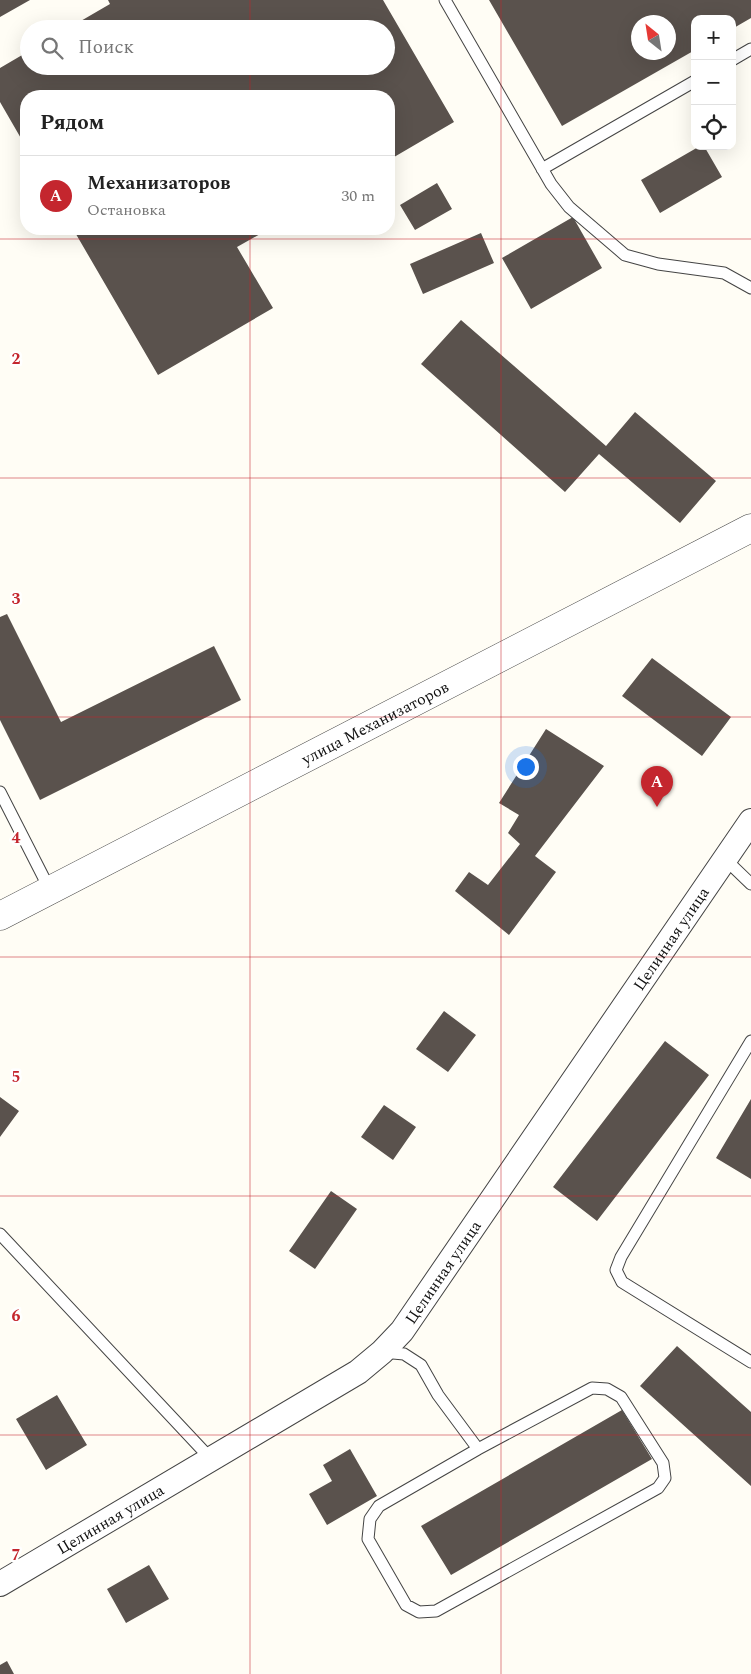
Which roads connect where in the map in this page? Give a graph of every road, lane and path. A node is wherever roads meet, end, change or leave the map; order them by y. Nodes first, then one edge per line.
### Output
1 (445, 0) edge
2 (751, 49) edge
3 (736, 58) edge
4 (691, 83) edge
5 (542, 169) junction
6 (751, 288) edge
7 (751, 528) edge
8 (0, 792) edge
9 (751, 821) edge
10 (724, 858) junction
11 (751, 884) edge
12 (50, 890) junction
13 (0, 916) edge
14 (751, 1041) edge
15 (0, 1234) edge
16 (382, 1352) junction
17 (751, 1362) edge
18 (478, 1449) junction
19 (210, 1458) junction
20 (0, 1584) edge

1 - 5 lane
2 - 3 lane
4 - 5 lane
5 - 6 lane
7 - 12 street, улица Механизаторов
8 - 12 lane
9 - 10 street, Целинная улица
10 - 11 lane
10 - 16 street, Целинная улица
12 - 13 street, улица Механизаторов
14 - 17 lane
15 - 19 lane
16 - 18 lane
16 - 19 street, Целинная улица
18 - 18 lane
19 - 20 street, Целинная улица

